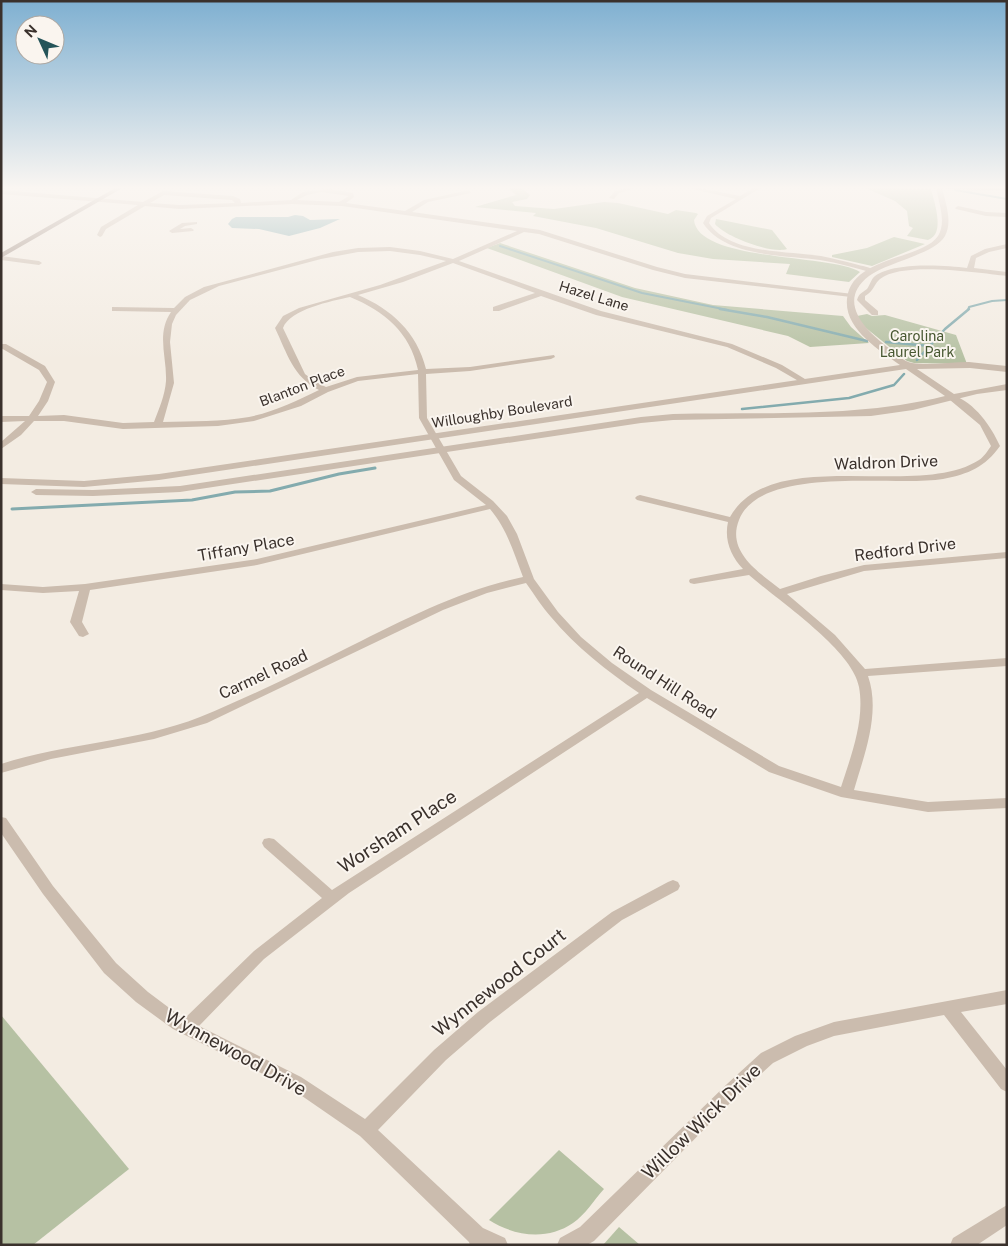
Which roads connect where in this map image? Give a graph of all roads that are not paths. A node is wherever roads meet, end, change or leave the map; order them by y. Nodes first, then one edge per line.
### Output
1 (21, 245) edge
2 (487, 245) edge
3 (584, 245) edge
4 (740, 245) edge
5 (930, 245) edge
6 (1007, 246) edge
7 (1, 257) edge
8 (449, 262) junction
9 (39, 263) dead end
10 (970, 269) junction
11 (872, 271) junction
12 (1007, 274) edge
13 (542, 293) junction
14 (352, 295) junction
15 (851, 295) junction
16 (115, 309) dead end
17 (496, 309) dead end
18 (176, 310) junction
19 (875, 313) dead end
20 (3, 346) dead end
21 (551, 357) dead end
22 (909, 366) junction
23 (1007, 369) edge
24 (422, 372) junction
25 (802, 381) junction
26 (1007, 387) edge
27 (325, 390) junction
28 (953, 398) junction
29 (1, 419) edge
30 (31, 419) junction
31 (158, 425) junction
32 (434, 436) junction
33 (1, 446) edge
34 (440, 450) junction
35 (1, 481) edge
36 (1, 489) edge
37 (640, 498) dead end
38 (492, 506) junction
39 (732, 520) junction
40 (1007, 555) edge
41 (752, 571) junction
42 (529, 580) junction
43 (694, 581) dead end
44 (1, 587) edge
45 (85, 587) junction
46 (779, 593) junction
47 (83, 634) dead end
48 (1007, 662) edge
49 (862, 673) junction
50 (648, 693) junction
51 (1, 769) edge
52 (846, 794) junction
53 (1007, 803) edge
54 (1, 822) edge
55 (269, 843) dead end
56 (672, 886) dead end
57 (332, 898) junction
58 (1007, 997) edge
59 (949, 1009) junction
60 (187, 1027) junction
61 (1007, 1084) edge
62 (366, 1130) junction
63 (1007, 1214) edge
64 (585, 1239) edge
65 (478, 1240) edge
66 (498, 1245) edge
67 (567, 1245) edge
68 (960, 1245) edge

1 - 7 main road
2 - 8 street
3 - 15 street
4 - 11 street
5 - 11 street
6 - 10 street
7 - 9 street
8 - 13 street, Hazel Lane
8 - 14 street
8 - 18 street, Hazel Lane
10 - 12 street
10 - 19 street
11 - 15 street
13 - 17 street
13 - 25 street, Hazel Lane
14 - 24 street, Round Hill Road
14 - 27 street
15 - 22 street, Waldron Drive
16 - 18 street
18 - 31 street, Hazel Lane
20 - 30 street
21 - 24 street, Blanton Place
22 - 23 street, Willoughby Boulevard
22 - 25 street, Willoughby Boulevard
22 - 28 street, Waldron Drive
24 - 27 street, Blanton Place
24 - 32 street, Round Hill Road
25 - 32 street, Willoughby Boulevard
26 - 28 street, Willoughby Boulevard
27 - 31 street, Blanton Place
28 - 34 street, Willoughby Boulevard
28 - 39 street, Waldron Drive
29 - 30 street, Blanton Place
30 - 31 street, Blanton Place
30 - 33 street
32 - 34 street, Round Hill Road
32 - 35 street, Willoughby Boulevard
34 - 36 street, Willoughby Boulevard
34 - 38 street, Round Hill Road
37 - 39 street
38 - 42 street, Round Hill Road
38 - 45 street, Tiffany Place
39 - 41 street
40 - 46 street, Redford Drive
41 - 43 street
41 - 46 street
42 - 50 street, Round Hill Road
42 - 51 street, Carmel Road
44 - 45 street, Tiffany Place
45 - 47 street
46 - 49 street
48 - 49 street
49 - 52 street
50 - 52 street, Round Hill Road
50 - 57 street, Worsham Place
52 - 53 street, Round Hill Road
54 - 60 street, Wynnewood Drive
55 - 57 street
56 - 62 street, Wynnewood Court
57 - 60 street, Worsham Place
58 - 59 street, Willow Wick Drive
59 - 61 street
59 - 64 street, Willow Wick Drive
60 - 62 street, Wynnewood Drive
62 - 65 street, Wynnewood Drive
63 - 68 street
64 - 67 street, Willow Wick Drive
65 - 66 street, Wynnewood Drive

